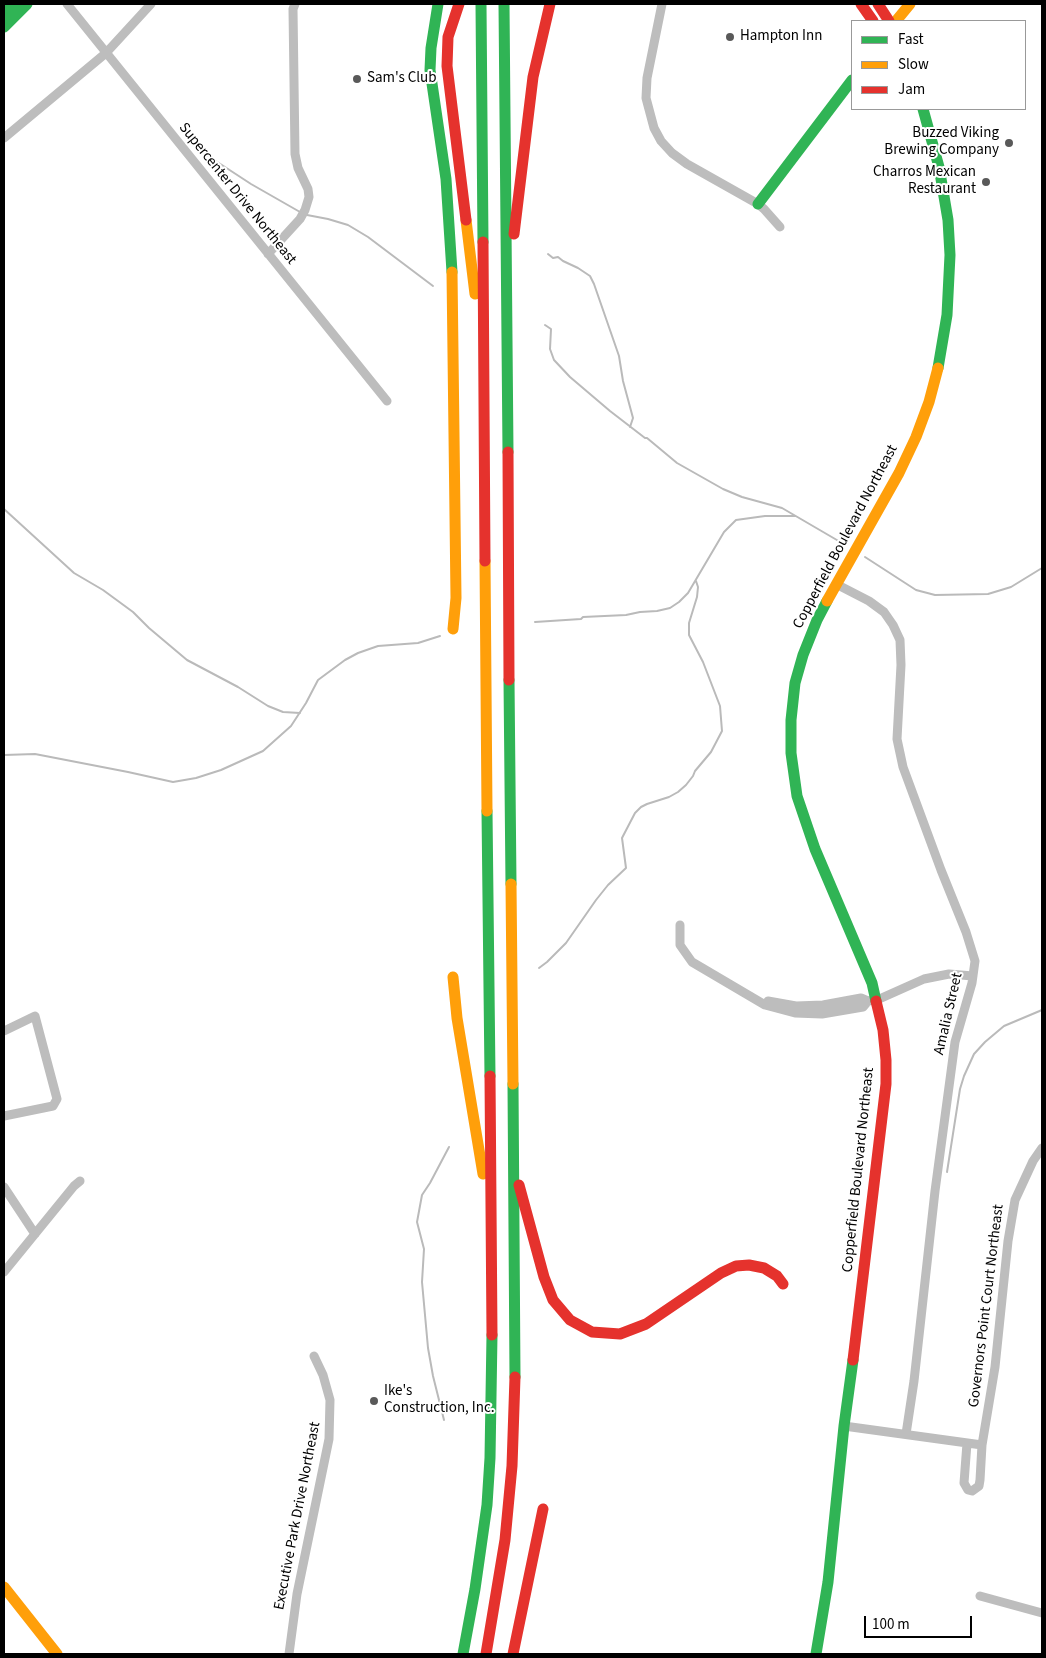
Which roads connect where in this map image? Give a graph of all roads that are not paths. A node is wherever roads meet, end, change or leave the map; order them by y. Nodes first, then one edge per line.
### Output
1 (14, 4) edge
2 (27, 4) edge
3 (67, 4) edge
4 (152, 4) edge
5 (295, 4) edge
6 (438, 4) edge
7 (459, 4) edge
8 (481, 4) edge
9 (504, 4) edge
10 (550, 4) edge
11 (662, 4) edge
12 (861, 4) edge
13 (878, 4) edge
14 (910, 4) edge
15 (4, 14) edge
16 (872, 20) edge
17 (888, 20) edge
18 (897, 20) edge
19 (4, 27) edge
20 (106, 53) junction
21 (851, 81) edge
22 (923, 110) edge
23 (4, 138) edge
24 (758, 204) junction
25 (780, 227) dead end
26 (268, 254) junction
27 (507, 292) junction
28 (483, 356) junction
29 (387, 401) dead end
30 (836, 584) junction
31 (453, 628) dead end
32 (680, 925) dead end
33 (973, 976) junction
34 (453, 978) dead end
35 (872, 1000) junction
36 (4, 1031) edge
37 (4, 1116) edge
38 (1042, 1148) edge
39 (513, 1160) junction
40 (80, 1181) dead end
41 (4, 1187) edge
42 (491, 1220) junction
43 (36, 1234) junction
44 (4, 1272) edge
45 (783, 1284) dead end
46 (314, 1356) dead end
47 (844, 1426) junction
48 (906, 1434) junction
49 (967, 1443) junction
50 (982, 1445) junction
51 (543, 1509) dead end
52 (4, 1587) edge
53 (980, 1596) dead end
54 (1042, 1613) edge
55 (57, 1654) edge
56 (289, 1654) edge
57 (463, 1654) edge
58 (486, 1654) edge
59 (513, 1654) edge
60 (816, 1654) edge

1 - 15 main road
2 - 19 main road
3 - 20 street, Supercenter Drive Northeast
4 - 20 street
5 - 26 street
6 - 31 main road
7 - 28 main road
8 - 28 main road
9 - 27 main road
10 - 27 main road
11 - 24 street
12 - 16 main road
13 - 17 main road
14 - 18 main road
20 - 23 street
20 - 26 street, Supercenter Drive Northeast
21 - 24 main road
22 - 30 main road, Copperfield Boulevard Northeast
24 - 25 street
26 - 29 street, Supercenter Drive Northeast
27 - 39 main road
28 - 42 main road
30 - 33 street, Amalia Street
30 - 35 main road, Copperfield Boulevard Northeast
32 - 35 street
33 - 35 street
33 - 48 street, Amalia Street
34 - 42 main road
35 - 47 main road, Copperfield Boulevard Northeast
36 - 37 street
38 - 50 street, Governors Point Court Northeast
39 - 45 main road
39 - 58 main road
40 - 43 street
41 - 43 street
42 - 57 main road
43 - 44 street
46 - 56 street, Executive Park Drive Northeast
47 - 48 street
47 - 60 main road, Copperfield Boulevard Northeast
48 - 49 street
49 - 50 street
49 - 50 street, Governors Point Court Northeast
51 - 59 main road
52 - 55 main road
53 - 54 street

